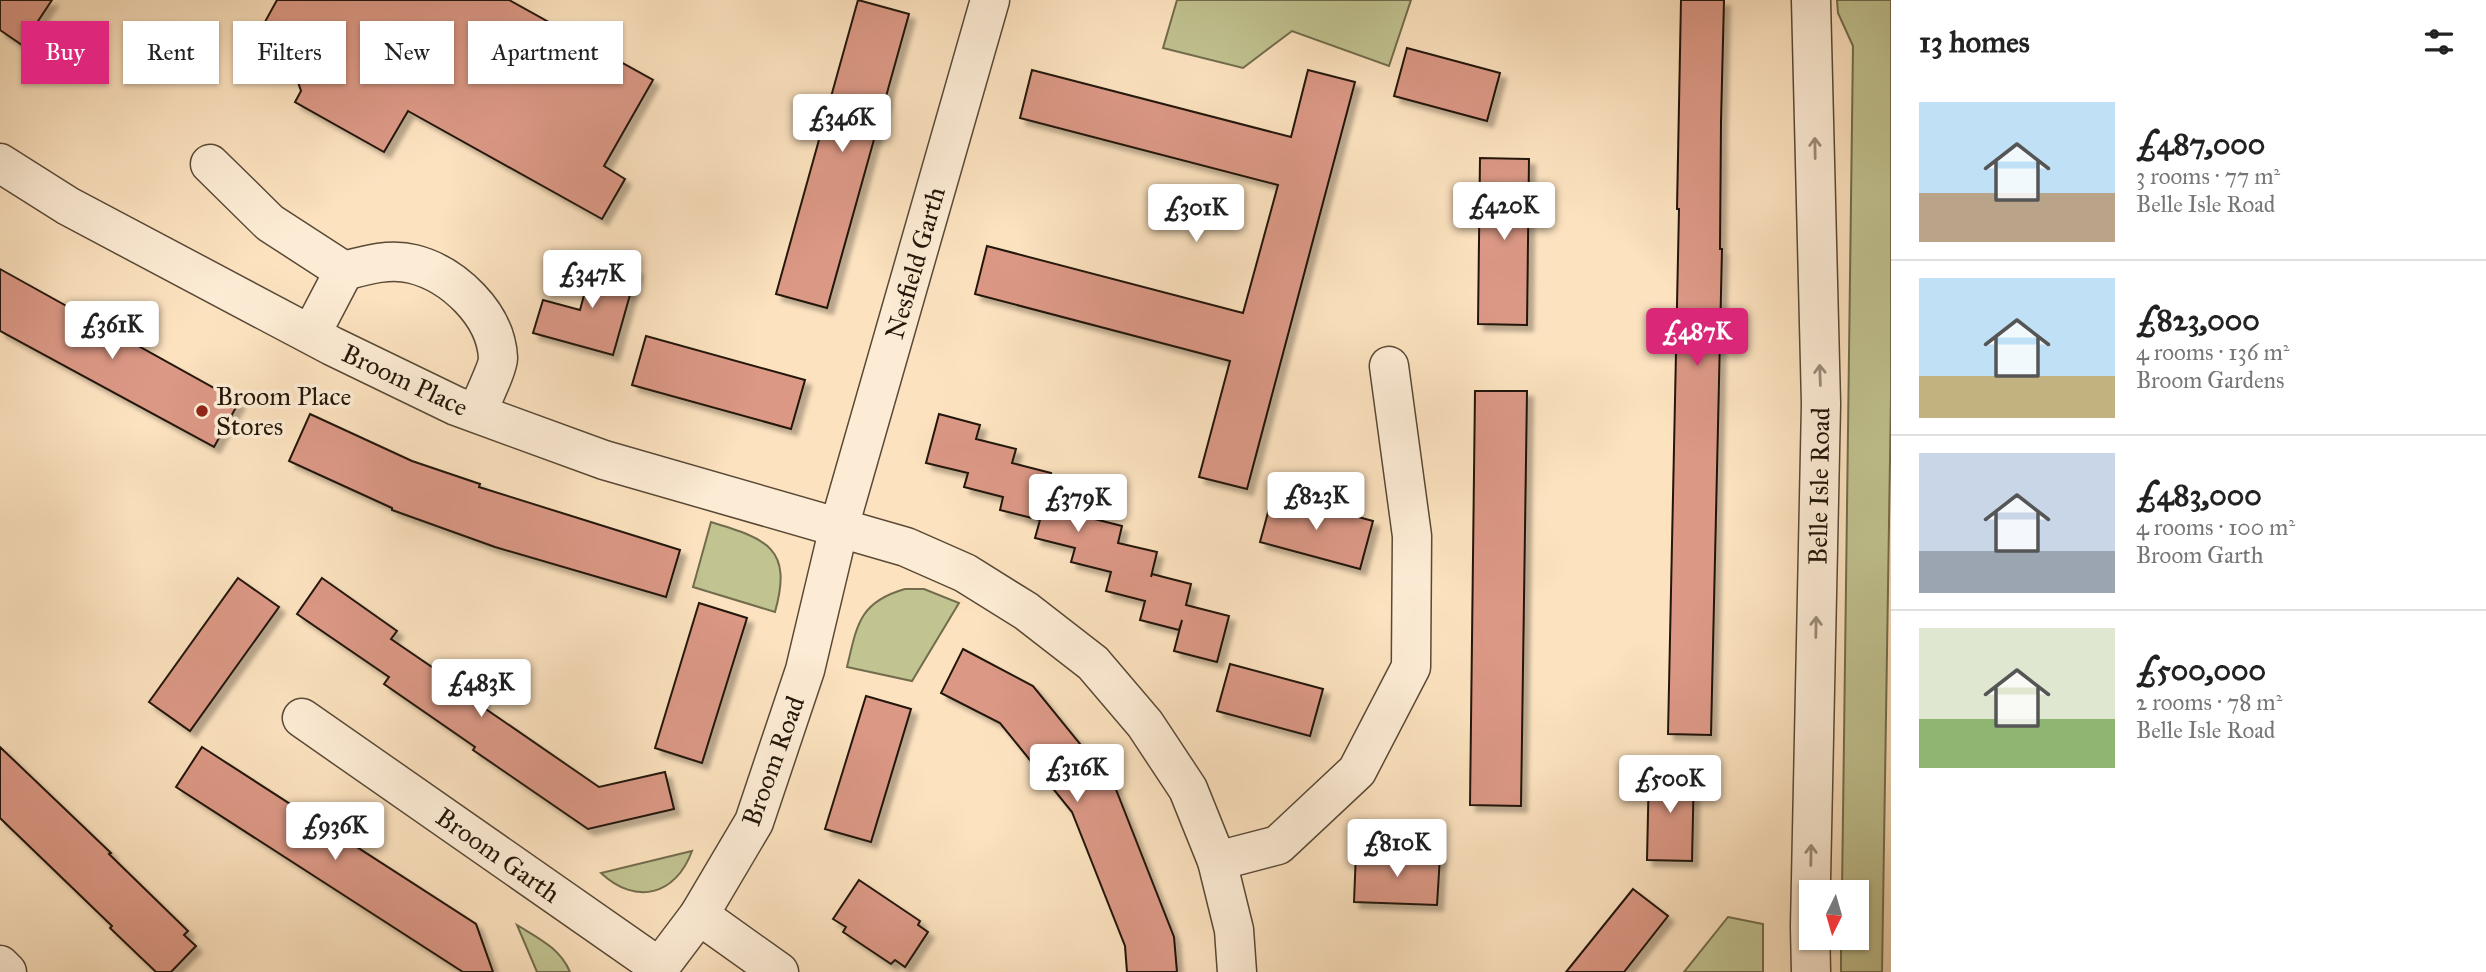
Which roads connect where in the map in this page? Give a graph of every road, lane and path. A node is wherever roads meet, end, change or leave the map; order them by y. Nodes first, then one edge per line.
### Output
1 (990, 0) edge
2 (1811, 0) edge
3 (0, 163) edge
4 (210, 164) dead end
5 (344, 271) junction
6 (310, 334) junction
7 (1389, 366) dead end
8 (477, 413) junction
9 (839, 527) junction
10 (302, 718) dead end
11 (1217, 862) junction
12 (699, 915) junction
13 (0, 965) edge
14 (657, 970) edge
15 (7, 972) edge
16 (779, 972) edge
17 (1237, 972) edge
18 (1811, 972) edge

1 - 9 street, Nesfield Garth
18 -> 2 street, Belle Isle Road
3 - 6 street, Broom Place
4 - 5 street
5 - 6 street
5 - 8 street
6 - 8 street, Broom Place
7 - 11 street
8 - 9 street, Broom Place
9 - 11 street, Broom Place
9 - 12 street, Broom Road
10 - 14 street, Broom Garth
11 - 17 street, Broom Place
12 - 14 street, Broom Road
12 - 16 street
13 - 15 street

